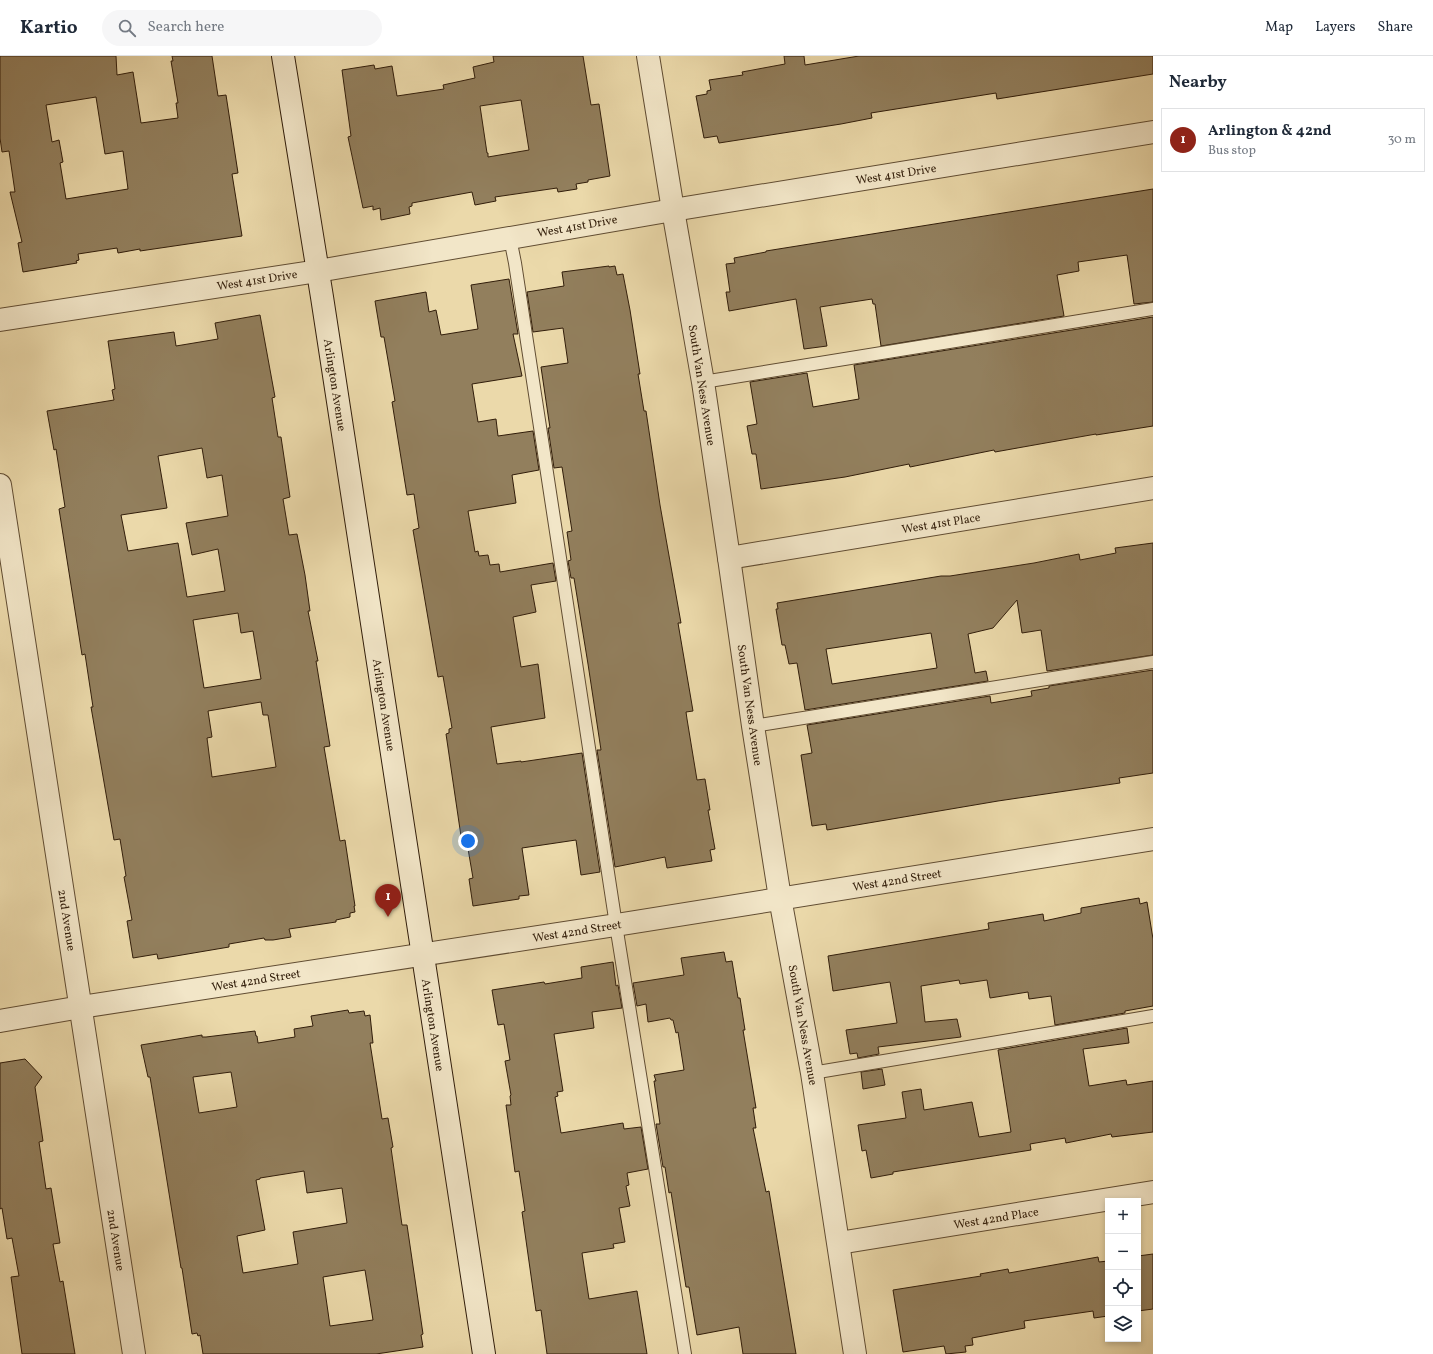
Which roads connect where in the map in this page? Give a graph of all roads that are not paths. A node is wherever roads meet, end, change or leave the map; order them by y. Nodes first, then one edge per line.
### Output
1 (283, 56) edge
2 (648, 56) edge
3 (1153, 132) edge
4 (672, 210) junction
5 (510, 238) junction
6 (318, 271) junction
7 (1153, 309) edge
8 (0, 320) edge
9 (703, 382) junction
10 (0, 486) edge
11 (1153, 488) edge
12 (729, 558) junction
13 (1153, 662) edge
14 (753, 726) junction
15 (1153, 839) edge
16 (780, 898) junction
17 (616, 925) junction
18 (422, 954) junction
19 (80, 1006) junction
20 (1153, 1016) edge
21 (0, 1021) edge
22 (812, 1073) junction
23 (1153, 1192) edge
24 (839, 1243) junction
25 (134, 1354) edge
26 (484, 1354) edge
27 (685, 1354) edge
28 (855, 1354) edge

1 - 6 street, Arlington Avenue
2 - 4 street, South Van Ness Avenue
3 - 4 street, West 41st Drive
4 - 5 street, West 41st Drive
4 - 9 street, South Van Ness Avenue
5 - 6 street, West 41st Drive
5 - 17 lane
6 - 8 street, West 41st Drive
6 - 18 street, Arlington Avenue
7 - 9 lane
9 - 12 street, South Van Ness Avenue
10 - 19 street, 2nd Avenue
11 - 12 street, West 41st Place
12 - 14 street, South Van Ness Avenue
13 - 14 lane
14 - 16 street, South Van Ness Avenue
15 - 16 street, West 42nd Street
16 - 17 street, West 42nd Street
16 - 22 street, South Van Ness Avenue
17 - 18 street, West 42nd Street
17 - 27 lane
18 - 19 street, West 42nd Street
18 - 26 street, Arlington Avenue
19 - 21 street, West 42nd Street
19 - 25 street, 2nd Avenue
20 - 22 lane
22 - 24 street, South Van Ness Avenue
23 - 24 street, West 42nd Place
24 - 28 street, South Van Ness Avenue

